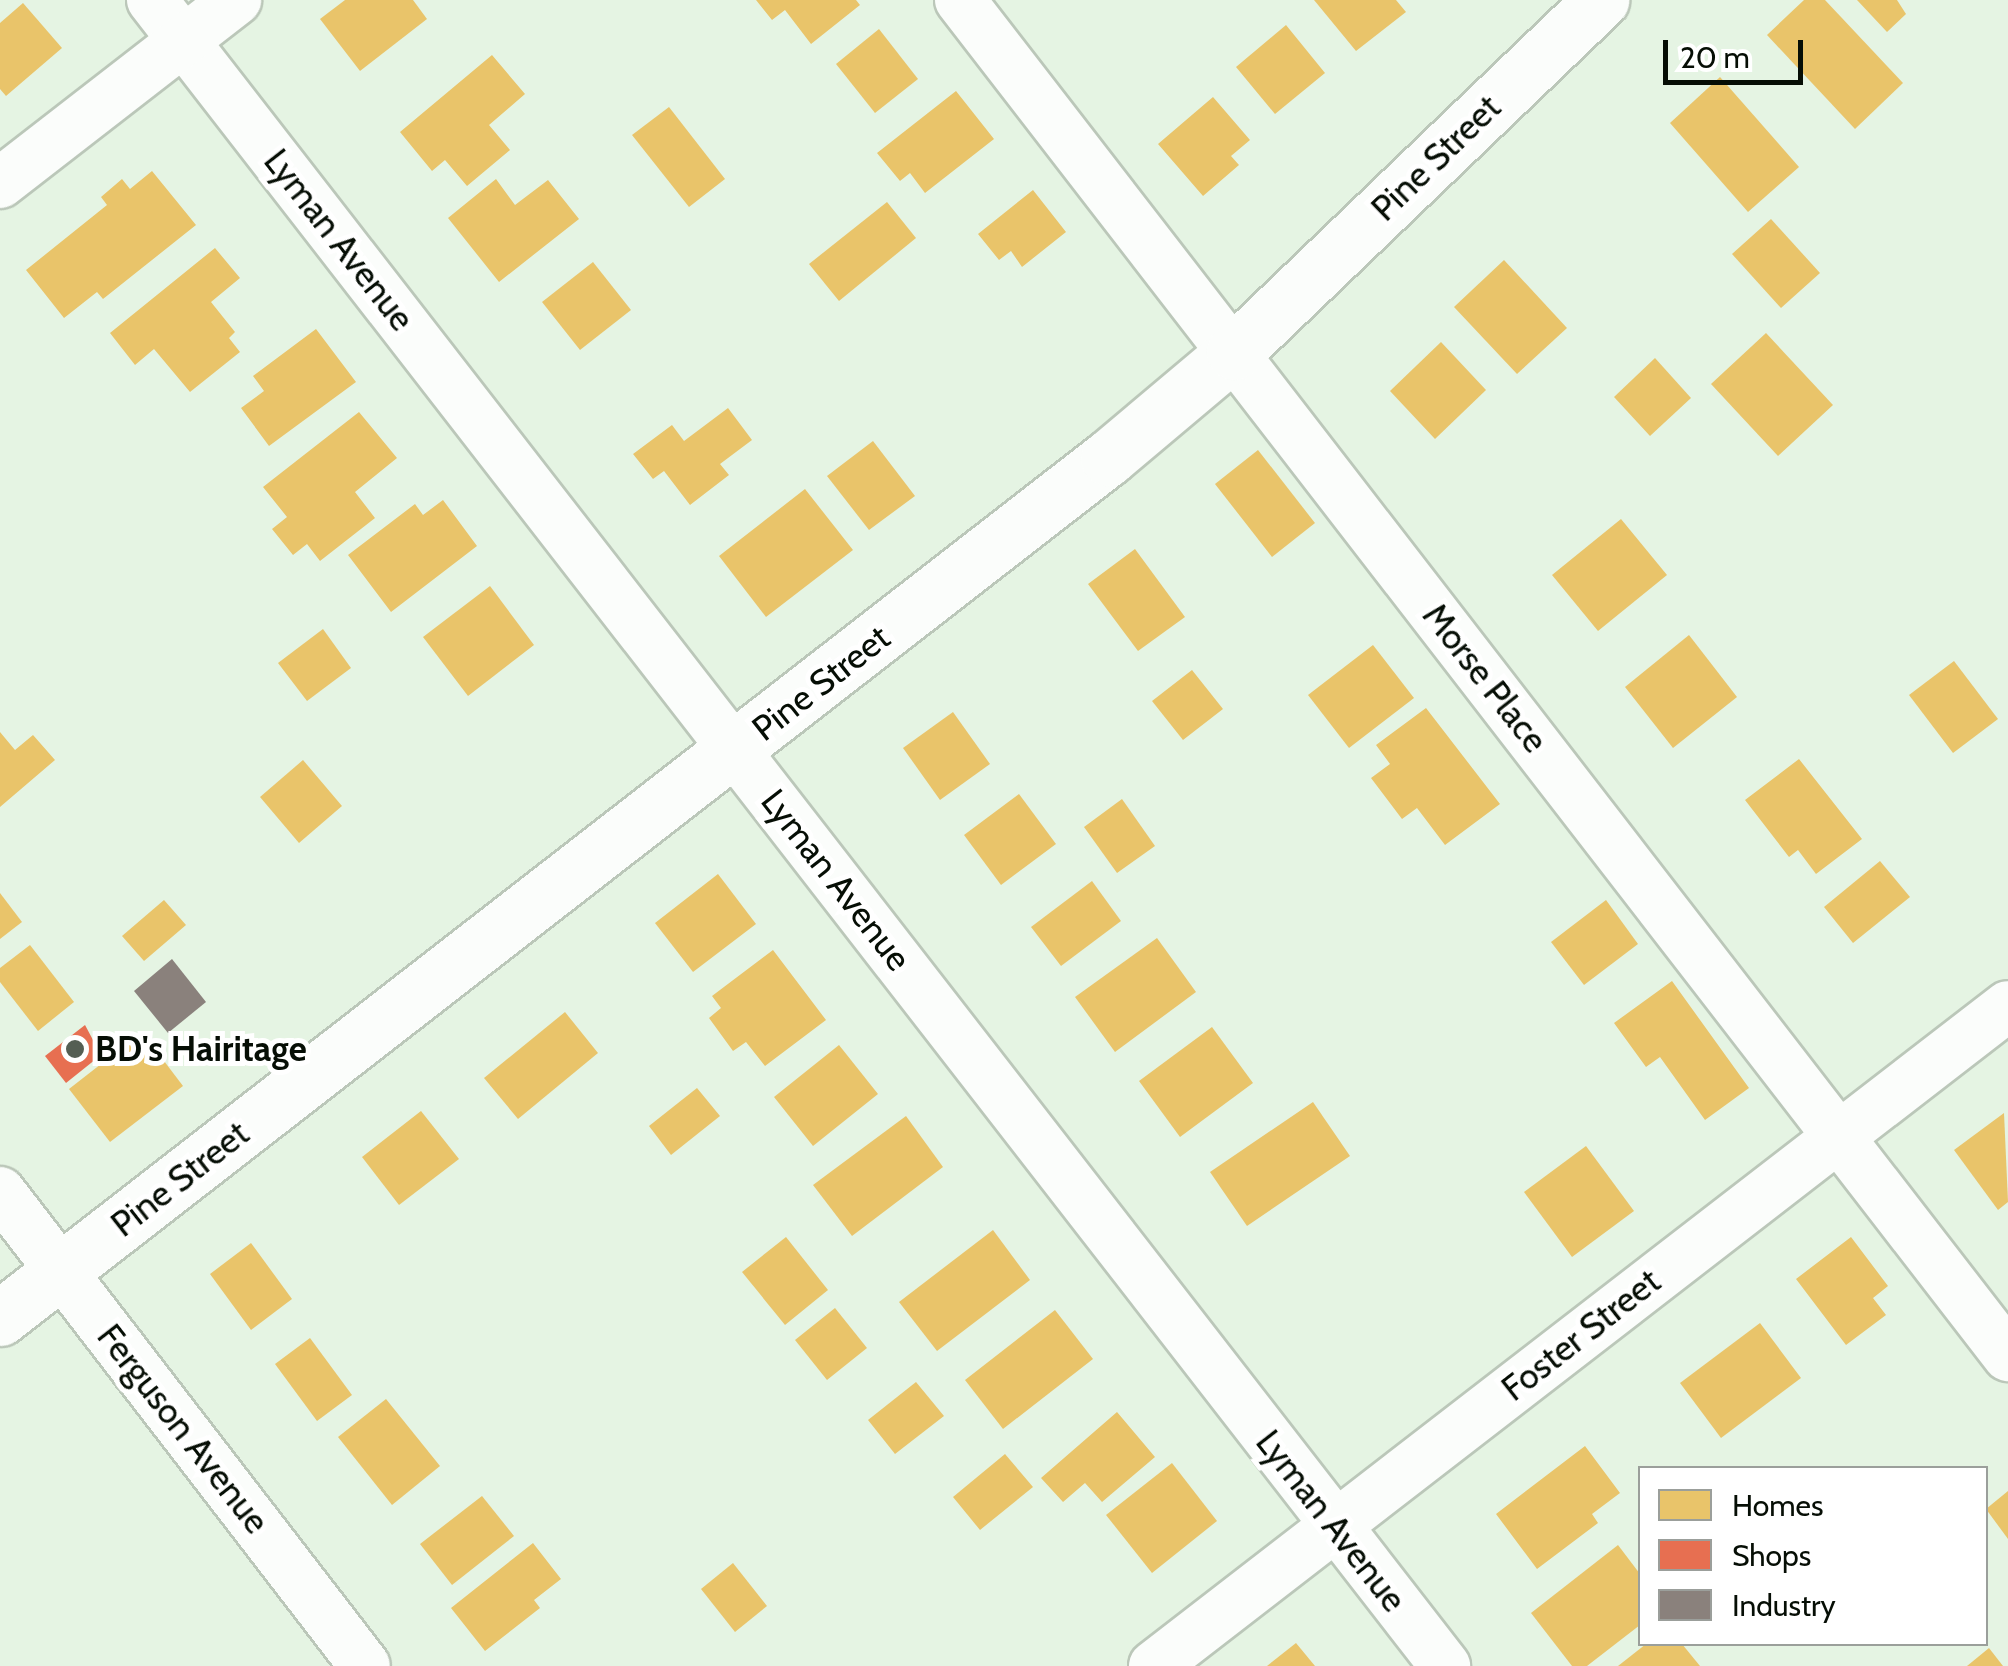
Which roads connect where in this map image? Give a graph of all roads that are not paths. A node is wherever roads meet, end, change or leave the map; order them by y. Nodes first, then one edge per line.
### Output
1 (152, 0) edge
2 (236, 0) edge
3 (960, 0) edge
4 (1601, 0) edge
5 (184, 40) junction
6 (0, 183) edge
7 (1234, 352) junction
8 (736, 750) junction
9 (2008, 1006) edge
10 (1838, 1136) junction
11 (0, 1192) edge
12 (62, 1271) junction
13 (0, 1318) edge
14 (2008, 1356) edge
15 (1335, 1526) junction
16 (365, 1666) edge
17 (1154, 1666) edge
18 (1445, 1666) edge

1 - 5 street, Lyman Avenue
2 - 5 street
3 - 7 street, Morse Place
4 - 7 main road, Pine Street
5 - 6 street
5 - 8 street, Lyman Avenue
7 - 8 main road, Pine Street
7 - 10 street, Morse Place
8 - 12 main road, Pine Street
8 - 15 street, Lyman Avenue
9 - 10 street, Foster Street
10 - 14 street, Morse Place
10 - 15 street, Foster Street
11 - 12 street, Ferguson Avenue
12 - 13 main road, Pine Street
12 - 16 street, Ferguson Avenue
15 - 17 street, Foster Street
15 - 18 street, Lyman Avenue

